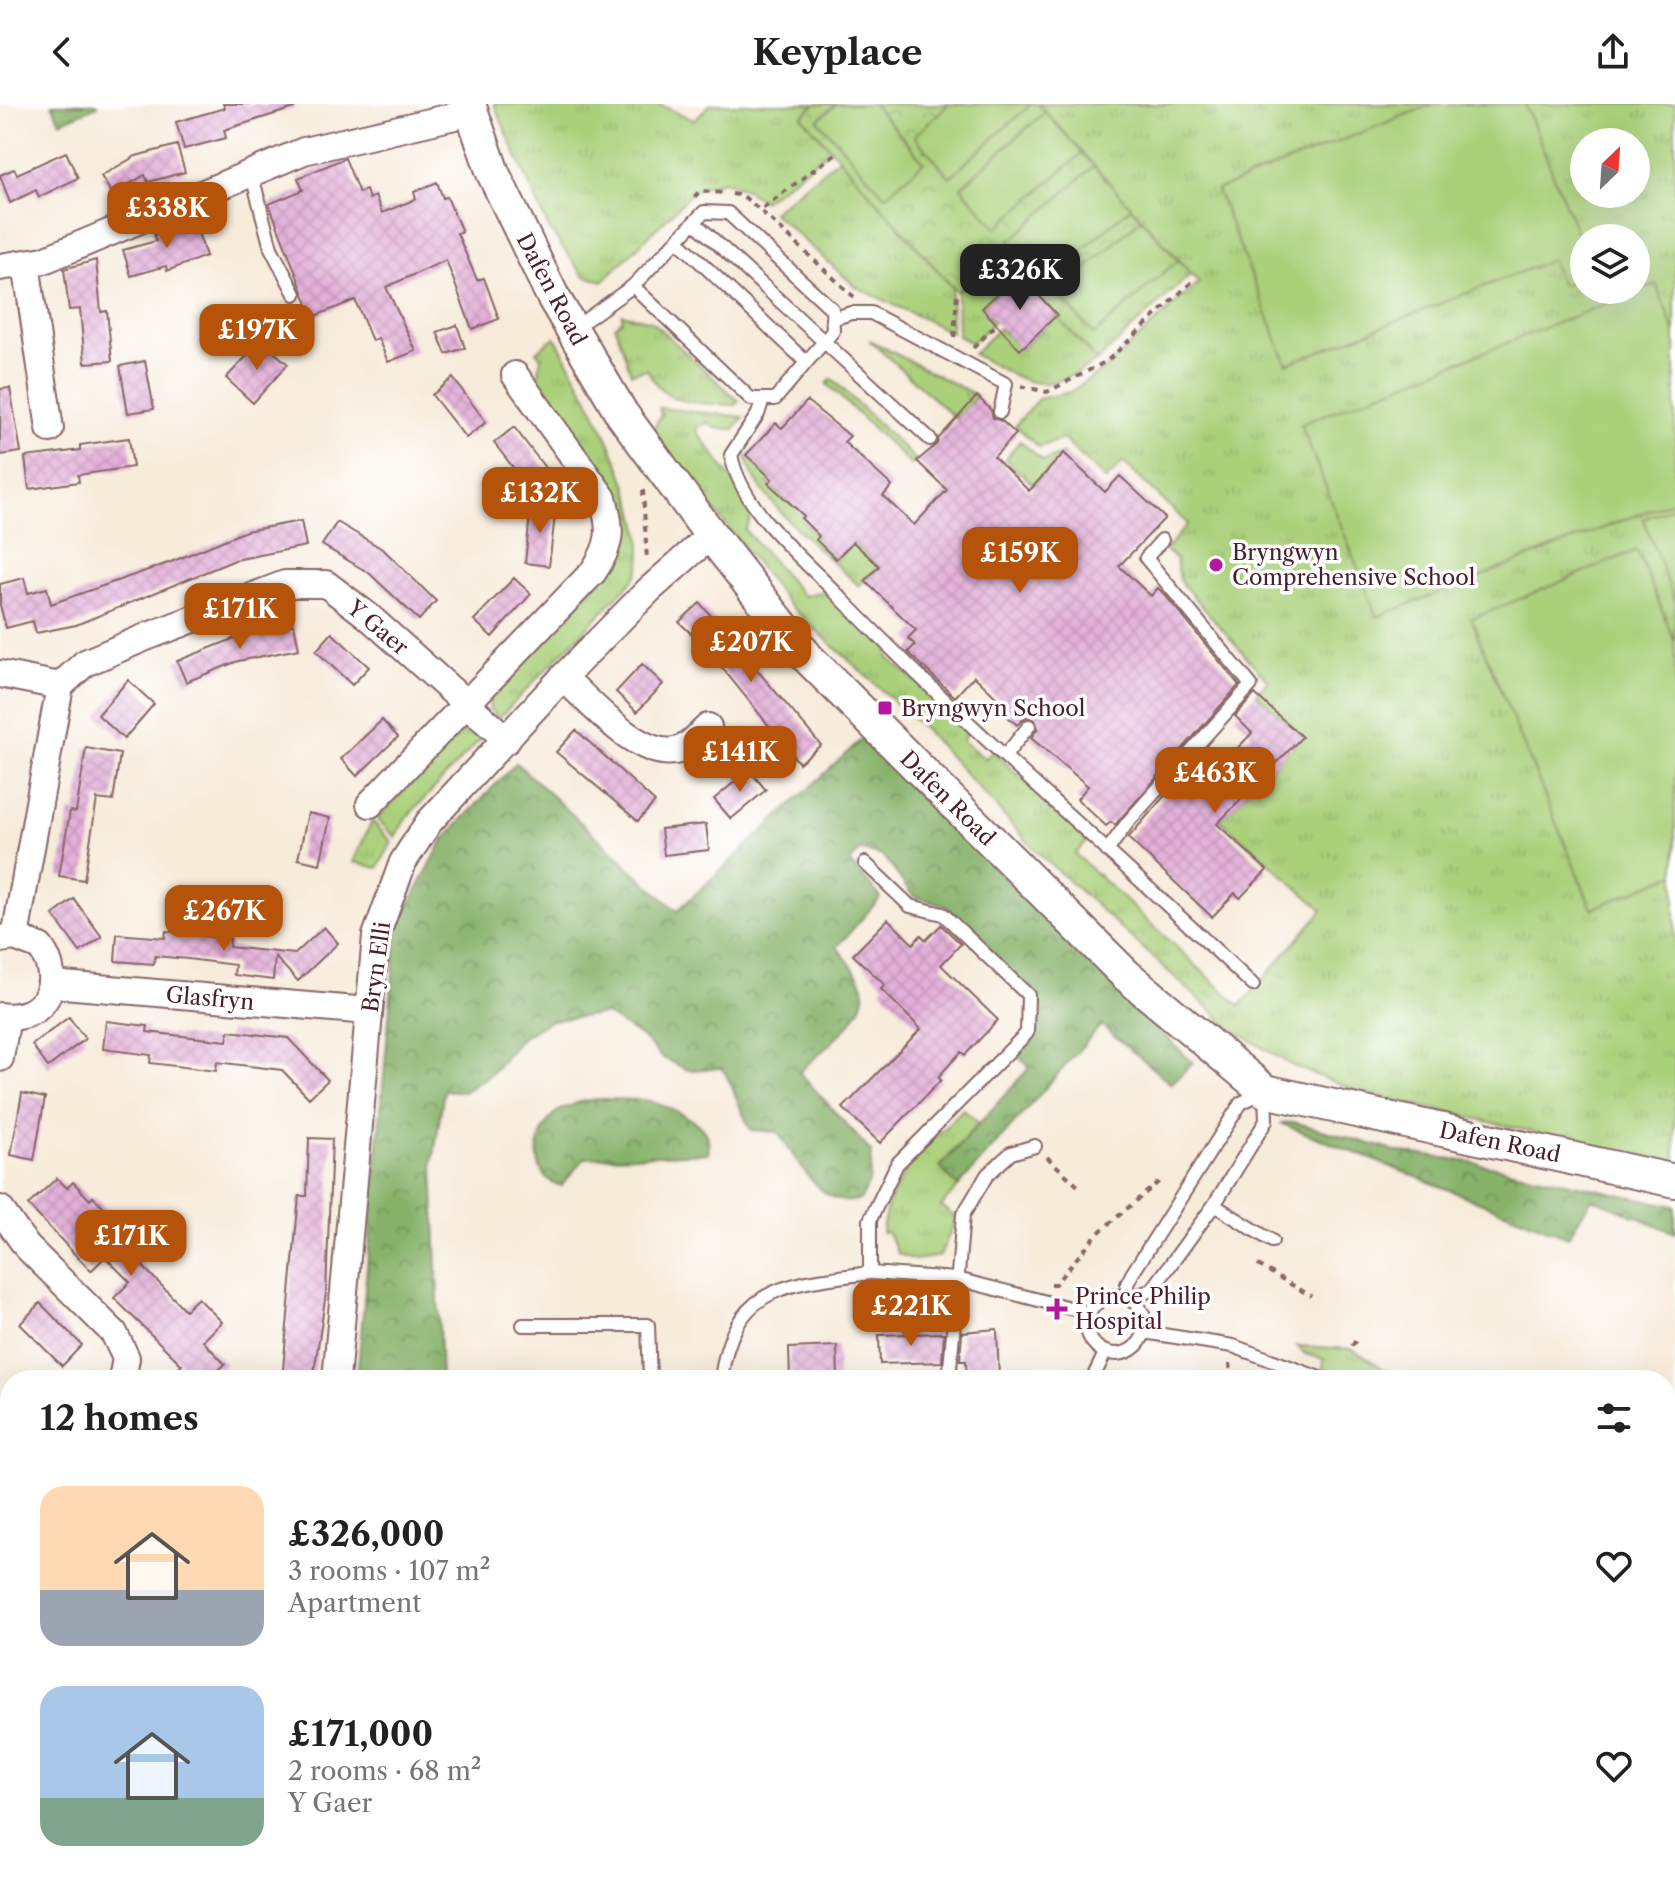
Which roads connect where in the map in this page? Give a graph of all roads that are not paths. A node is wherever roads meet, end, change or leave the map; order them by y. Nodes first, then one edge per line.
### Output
1 (470, 108) edge
2 (251, 172) junction
3 (694, 222) junction
4 (677, 240) junction
5 (13, 265) edge
6 (633, 286) junction
7 (295, 294) dead end
8 (832, 319) junction
9 (572, 330) junction
10 (824, 341) junction
11 (806, 362) junction
12 (515, 375) dead end
13 (763, 399) junction
14 (1000, 412) dead end
15 (50, 429) dead end
16 (930, 439) dead end
17 (711, 535) junction
18 (1162, 540) dead end
19 (0, 674) edge
20 (563, 677) junction
21 (60, 686) junction
22 (465, 704) junction
23 (1029, 726) dead end
24 (708, 727) dead end
25 (507, 740) junction
26 (1005, 756) junction
27 (370, 804) dead end
28 (1107, 851) junction
29 (865, 863) dead end
30 (8, 938) edge
31 (52, 984) junction
32 (1253, 985) dead end
33 (368, 1011) junction
34 (4, 1016) edge
35 (0, 1058) edge
36 (1265, 1091) junction
37 (1035, 1146) road end
38 (1675, 1181) edge
39 (1214, 1205) junction
40 (0, 1209) edge
41 (1272, 1241) dead end
42 (0, 1246) edge
43 (27, 1247) junction
44 (870, 1273) junction
45 (957, 1279) junction
46 (1128, 1299) junction
47 (1089, 1313) junction
48 (523, 1325) dead end
49 (1144, 1332) junction
50 (1105, 1353) junction
51 (124, 1370) edge
52 (337, 1370) edge
53 (650, 1370) edge
54 (722, 1370) edge
55 (950, 1370) edge
56 (1097, 1370) edge
57 (1298, 1370) edge

1 - 2 street
1 - 9 street, Dafen Road
2 - 5 street
2 - 7 lane
3 - 4 lane
3 - 8 lane
3 - 10 lane
4 - 6 lane
4 - 11 lane
5 - 15 street
6 - 9 lane
6 - 13 lane
8 - 10 lane
8 - 14 lane
9 - 17 street, Dafen Road
10 - 11 lane
10 - 16 lane
11 - 13 lane
12 - 22 street
13 - 26 lane
17 - 20 street, Bryn Elli
17 - 36 street, Dafen Road
18 - 28 lane
19 - 21 street
20 - 24 street
20 - 25 street, Bryn Elli
21 - 22 street, Y Gaer
21 - 30 street
22 - 25 street, Y Gaer
22 - 27 street
23 - 26 lane
25 - 33 street, Bryn Elli
26 - 28 lane
28 - 32 lane
29 - 44 lane
30 - 31 street
31 - 33 street, Glasfryn
31 - 34 street
33 - 52 street, Bryn Elli
34 - 35 street
36 - 38 street, Dafen Road
36 - 39 lane
36 - 46 lane
37 - 45 lane
39 - 41 lane
39 - 46 lane
40 - 43 street
42 - 43 street
43 - 51 street
44 - 45 lane
44 - 54 lane
45 - 47 lane
45 - 55 lane
46 - 47 lane
46 - 49 lane
47 - 50 lane
48 - 53 lane
49 - 50 lane
49 - 57 lane
50 - 56 lane

